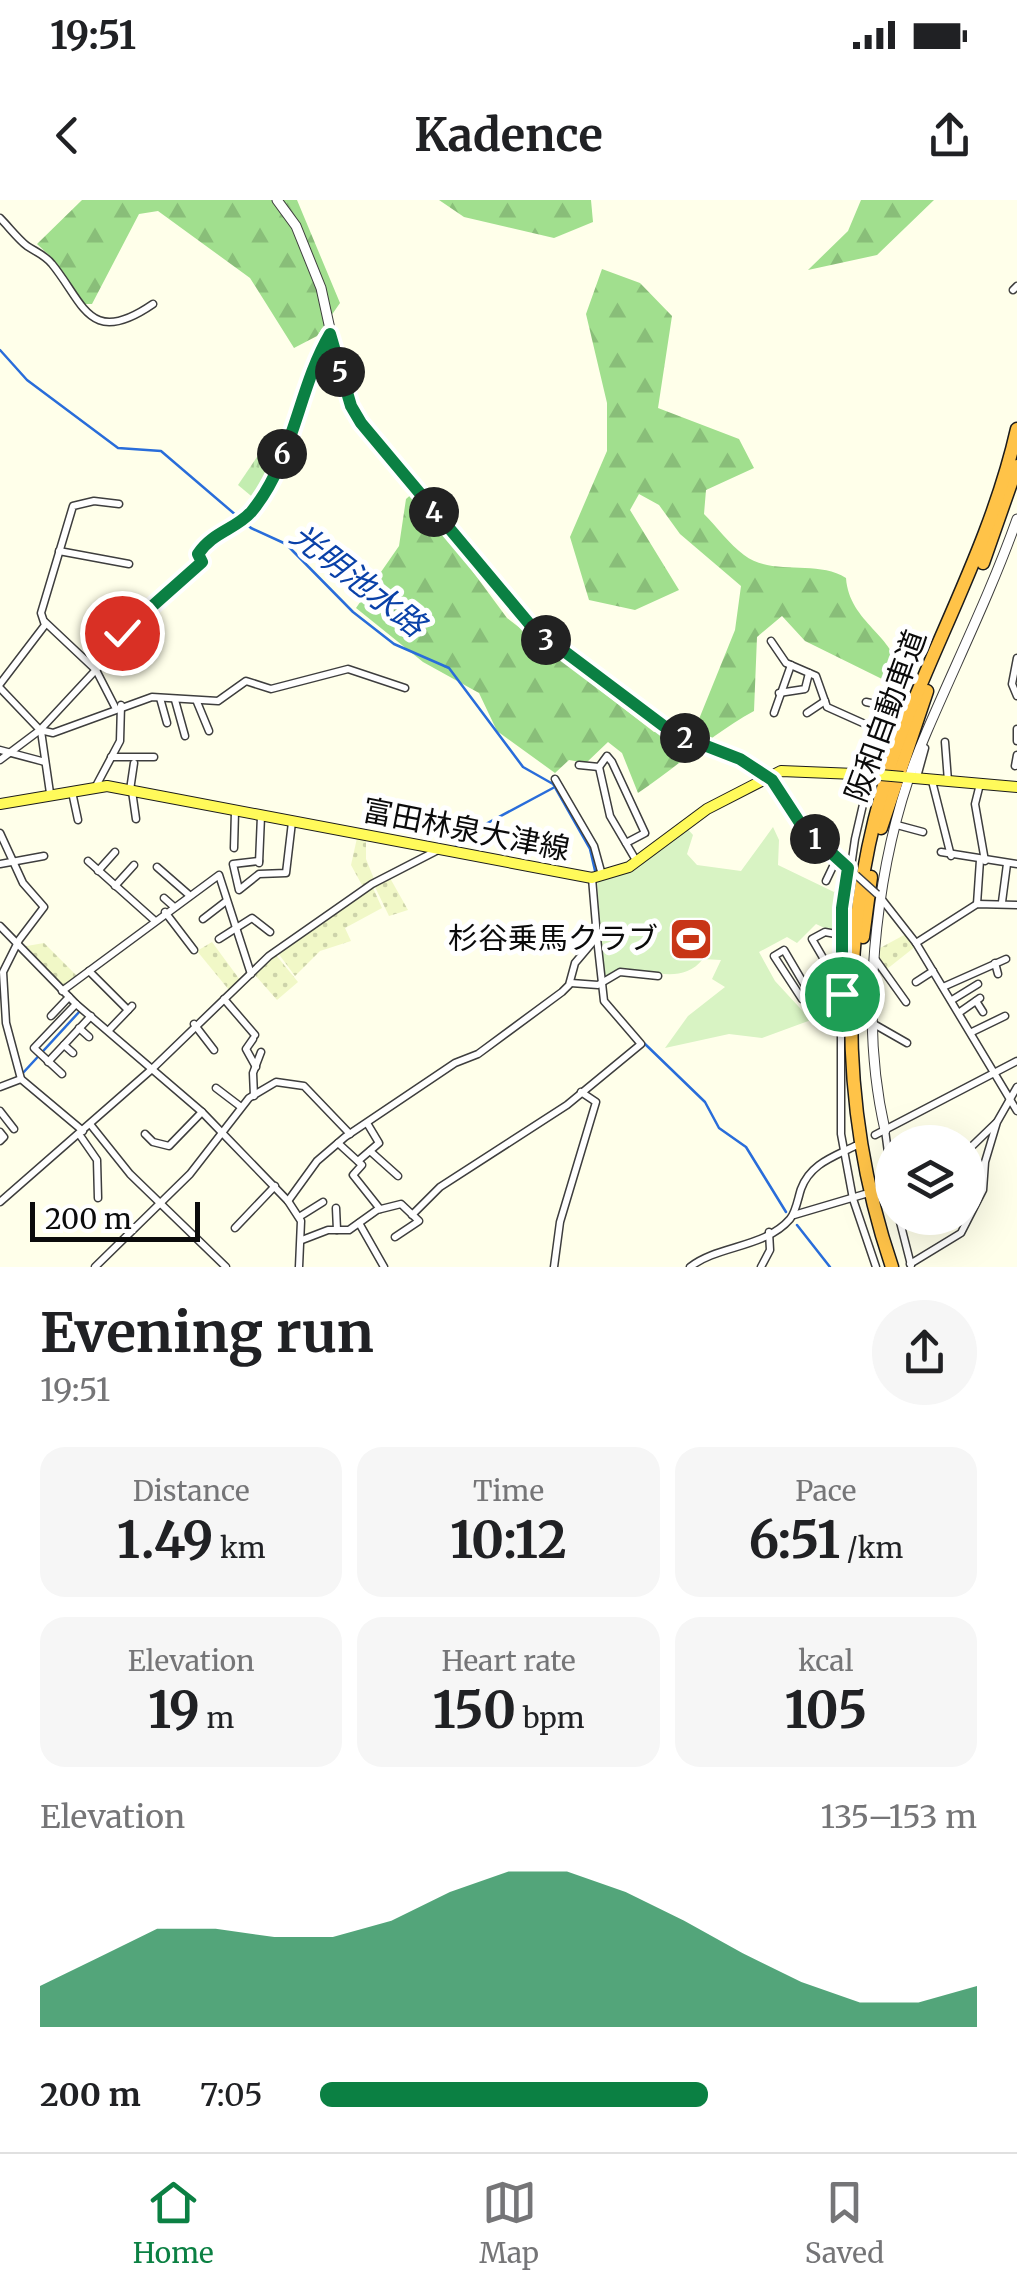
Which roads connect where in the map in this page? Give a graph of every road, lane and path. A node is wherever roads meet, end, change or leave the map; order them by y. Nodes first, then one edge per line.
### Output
1 (277, 200) edge
2 (1, 221) edge
3 (153, 304) dead end
4 (330, 334) junction
5 (1017, 429) edge
6 (1017, 466) edge
7 (119, 504) dead end
8 (1017, 520) edge
9 (59, 550) junction
10 (129, 564) dead end
11 (44, 621) junction
12 (776, 643) dead end
13 (1017, 658) edge
14 (791, 665) junction
15 (96, 670) junction
16 (809, 673) junction
17 (0, 686) edge
18 (406, 688) dead end
19 (779, 693) junction
20 (1017, 696) edge
21 (160, 698) junction
22 (175, 700) junction
23 (825, 701) junction
24 (197, 702) junction
25 (866, 702) dead end
26 (118, 706) junction
27 (774, 713) dead end
28 (807, 713) dead end
29 (167, 723) dead end
30 (1017, 728) edge
31 (40, 730) junction
32 (209, 731) dead end
33 (885, 732) junction
34 (185, 736) dead end
35 (1017, 740) edge
36 (945, 742) dead end
37 (925, 748) dead end
38 (0, 750) edge
39 (1017, 755) edge
40 (10, 756) junction
41 (111, 757) junction
42 (154, 757) dead end
43 (139, 758) junction
44 (0, 760) edge
45 (45, 762) junction
46 (1015, 766) edge
47 (599, 767) junction
48 (582, 768) dead end
49 (875, 775) junction
50 (766, 777) junction
51 (910, 778) junction
52 (555, 779) dead end
53 (932, 780) junction
54 (948, 780) junction
55 (980, 783) junction
56 (96, 786) junction
57 (1017, 786) edge
58 (71, 789) junction
59 (131, 790) junction
60 (50, 793) junction
61 (0, 804) edge
62 (235, 810) junction
63 (261, 815) junction
64 (136, 819) dead end
65 (78, 820) dead end
66 (292, 821) junction
67 (897, 825) junction
68 (919, 829) dead end
69 (0, 833) edge
70 (627, 845) junction
71 (234, 848) dead end
72 (438, 850) junction
73 (114, 852) dead end
74 (941, 852) dead end
75 (617, 853) dead end
76 (44, 856) dead end
77 (951, 856) junction
78 (837, 858) junction
79 (15, 860) junction
80 (88, 861) dead end
81 (258, 861) junction
82 (983, 861) junction
83 (638, 862) junction
84 (0, 864) edge
85 (1007, 864) junction
86 (1017, 864) edge
87 (134, 865) dead end
88 (157, 867) dead end
89 (848, 868) junction
90 (98, 870) junction
91 (258, 874) junction
92 (597, 877) junction
93 (826, 880) dead end
94 (116, 890) junction
95 (188, 894) junction
96 (880, 897) junction
97 (164, 898) dead end
98 (225, 902) junction
99 (1002, 902) junction
100 (977, 904) junction
101 (1017, 905) edge
102 (172, 906) junction
103 (165, 912) junction
104 (203, 919) dead end
105 (154, 920) junction
106 (0, 926) edge
107 (234, 930) junction
108 (270, 932) dead end
109 (842, 936) junction
110 (597, 937) junction
111 (218, 939) dead end
112 (916, 944) junction
113 (17, 946) junction
114 (194, 950) dead end
115 (875, 959) junction
116 (1006, 959) dead end
117 (4, 960) edge
118 (994, 963) junction
119 (89, 971) junction
120 (933, 972) junction
121 (250, 974) junction
122 (998, 974) dead end
123 (658, 976) dead end
124 (841, 976) junction
125 (0, 980) edge
126 (916, 982) dead end
127 (571, 983) junction
128 (602, 984) junction
129 (978, 984) dead end
130 (942, 987) junction
131 (66, 994) junction
132 (1, 995) edge
133 (906, 998) dead end
134 (224, 999) junction
135 (802, 999) junction
136 (952, 1000) junction
137 (841, 1003) junction
138 (76, 1004) junction
139 (960, 1012) junction
140 (983, 1012) dead end
141 (51, 1016) dead end
142 (91, 1016) junction
143 (1004, 1016) dead end
144 (870, 1022) junction
145 (194, 1024) junction
146 (79, 1028) junction
147 (110, 1030) junction
148 (972, 1032) junction
149 (89, 1037) dead end
150 (907, 1043) dead end
151 (64, 1045) junction
152 (210, 1049) dead end
153 (261, 1052) dead end
154 (73, 1054) dead end
155 (1017, 1061) edge
156 (48, 1062) junction
157 (256, 1068) junction
158 (152, 1069) junction
159 (62, 1074) dead end
160 (994, 1074) junction
161 (21, 1079) junction
162 (1, 1085) edge
163 (1017, 1087) edge
164 (216, 1088) dead end
165 (580, 1092) junction
166 (254, 1096) junction
167 (1009, 1099) junction
168 (241, 1107) junction
169 (1017, 1110) edge
170 (0, 1111) edge
171 (202, 1112) junction
172 (997, 1122) junction
173 (367, 1123) junction
174 (90, 1124) junction
175 (879, 1125) edge
176 (894, 1125) edge
177 (14, 1129) dead end
178 (0, 1132) edge
179 (81, 1132) junction
180 (222, 1133) junction
181 (145, 1134) dead end
182 (350, 1134) junction
183 (985, 1134) edge
184 (0, 1142) edge
185 (338, 1143) junction
186 (856, 1146) dead end
187 (370, 1151) junction
188 (843, 1152) junction
189 (358, 1161) junction
190 (398, 1176) dead end
191 (275, 1186) junction
192 (865, 1194) tunnel mouth
193 (98, 1198) dead end
194 (853, 1199) junction
195 (288, 1200) junction
196 (0, 1202) edge
197 (323, 1202) dead end
198 (161, 1205) junction
199 (336, 1208) dead end
200 (380, 1210) junction
201 (412, 1215) junction
202 (793, 1215) junction
203 (300, 1217) junction
204 (360, 1223) junction
205 (234, 1228) dead end
206 (336, 1230) junction
207 (769, 1232) junction
208 (902, 1235) edge
209 (395, 1237) dead end
210 (301, 1240) junction
211 (907, 1266) edge
212 (95, 1267) edge
213 (226, 1267) edge
214 (299, 1267) edge
215 (384, 1267) edge
216 (554, 1267) edge
217 (690, 1267) edge
218 (762, 1267) edge
219 (876, 1267) edge
220 (892, 1267) edge

1 - 4 street
2 - 3 street
4 - 15 street
4 - 50 street
5 - 220 highway, 阪和自動車道
6 - 211 highway, 阪和自動車道
7 - 9 street
8 - 51 street
9 - 10 street
9 - 11 street
11 - 15 street
11 - 17 street
12 - 14 street
13 - 20 street
14 - 16 street
14 - 19 street
15 - 26 street
15 - 31 street
16 - 19 street
16 - 23 street
17 - 31 street
18 - 24 street
19 - 27 street
21 - 22 street
21 - 26 street
21 - 29 street
22 - 24 street
22 - 34 street
23 - 28 street
23 - 33 street
24 - 32 street
25 - 33 street
26 - 31 street
26 - 41 street
30 - 35 street
31 - 40 street
31 - 45 street
33 - 49 street
36 - 54 street
37 - 51 street
38 - 40 street
39 - 46 street
40 - 44 street
40 - 45 street
41 - 43 street
41 - 56 street
42 - 43 street
43 - 59 street
45 - 60 street
47 - 48 street
47 - 70 street
47 - 70 street
49 - 50 main road, 富田林泉大津線
49 - 51 main road, 富田林泉大津線, bridge
49 - 89 street
50 - 78 street
50 - 83 main road, 富田林泉大津線
51 - 53 main road, 富田林泉大津線
51 - 67 street
52 - 92 street
53 - 54 main road, 富田林泉大津線
53 - 77 street
54 - 55 main road, 富田林泉大津線
55 - 57 main road, 富田林泉大津線
55 - 82 street
56 - 58 main road, 富田林泉大津線
56 - 59 main road, 富田林泉大津線
58 - 60 main road, 富田林泉大津線
58 - 65 street
59 - 62 main road, 富田林泉大津線
59 - 64 street
60 - 61 main road, 富田林泉大津線
62 - 63 main road, 富田林泉大津線
62 - 71 street
63 - 66 main road, 富田林泉大津線
63 - 81 street
66 - 72 main road, 富田林泉大津線
66 - 91 street
67 - 68 street
67 - 96 street
69 - 79 street
70 - 75 street
70 - 83 street
72 - 92 main road, 富田林泉大津線
72 - 121 street
73 - 90 street
74 - 77 street
76 - 79 street
77 - 82 street
78 - 89 street
78 - 93 street
79 - 84 street
79 - 113 street
80 - 90 street
81 - 91 street
81 - 91 street
82 - 85 street
82 - 100 street
83 - 92 main road, 富田林泉大津線
85 - 86 street
85 - 99 street
87 - 94 street
88 - 95 street
89 - 96 street, bridge
89 - 109 street
90 - 94 street
92 - 110 street
94 - 105 street
95 - 98 street
95 - 102 street
96 - 112 street
96 - 115 street
97 - 102 street
98 - 104 street
98 - 107 street
99 - 100 street
99 - 101 street
100 - 112 street
102 - 103 street
103 - 105 street
103 - 114 street
105 - 119 street
106 - 113 street
107 - 108 street
107 - 111 street
107 - 121 street
109 - 124 street
109 - 124 street
110 - 127 street
110 - 128 street
112 - 120 street
113 - 117 street
113 - 131 street
115 - 133 street
115 - 144 street
116 - 118 street
117 - 125 street
118 - 122 street
118 - 130 street
119 - 131 street
119 - 147 street
120 - 126 street
120 - 130 street
121 - 134 street
123 - 128 street
124 - 137 street
125 - 132 street
127 - 128 street
127 - 173 street
128 - 165 street
129 - 136 street
130 - 136 street
131 - 138 street
131 - 141 street
132 - 161 street
134 - 145 street
134 - 157 street
135 - 135 street
135 - 137 street
136 - 139 street
137 - 188 street
138 - 142 street
138 - 156 street
139 - 140 street
139 - 148 street
142 - 146 street
142 - 147 street
143 - 148 street
144 - 150 street
144 - 175 street
145 - 152 street
145 - 158 street
146 - 149 street
146 - 151 street
147 - 158 street
148 - 160 street
151 - 154 street
151 - 156 street
153 - 157 street
155 - 160 street
156 - 159 street
157 - 166 street
158 - 171 street
158 - 174 street
160 - 167 street
160 - 176 street
161 - 162 street
161 - 179 street
163 - 167 street
164 - 168 street
165 - 201 street
165 - 216 street
166 - 168 street
166 - 182 street
167 - 169 street
167 - 172 street
168 - 180 street
170 - 177 street
171 - 180 street
171 - 181 street
172 - 183 street
172 - 211 street
173 - 182 street
173 - 187 street
174 - 179 street
174 - 198 street
178 - 184 street
179 - 193 street
179 - 196 street
180 - 191 street
180 - 198 street
182 - 185 street
185 - 189 street
185 - 195 street
186 - 188 street
187 - 189 street
187 - 190 street
188 - 194 street
188 - 202 street
189 - 200 street
191 - 195 street
191 - 205 street
192 - 194 street
194 - 202 street
194 - 219 street
195 - 203 street
197 - 203 street
198 - 212 street
198 - 213 street
199 - 206 street
200 - 201 street
200 - 204 street
201 - 209 street
202 - 207 street
203 - 210 street
204 - 206 street
204 - 215 street
206 - 210 street
207 - 217 street
207 - 218 street
208 - 211 street
210 - 214 street

